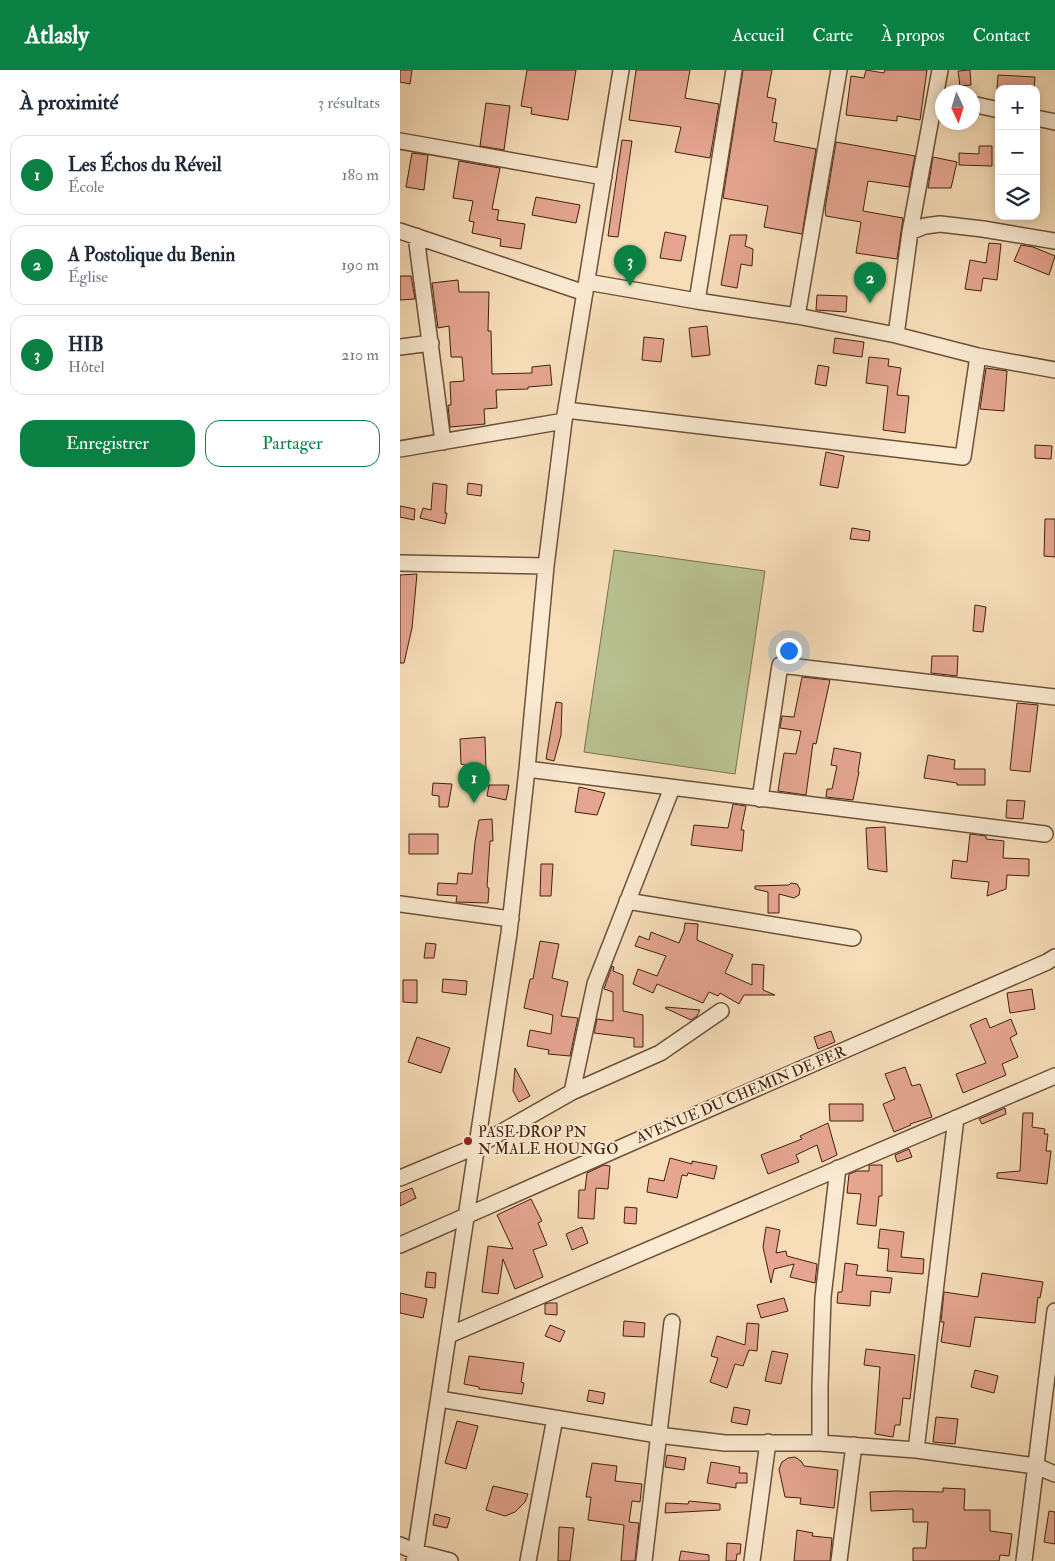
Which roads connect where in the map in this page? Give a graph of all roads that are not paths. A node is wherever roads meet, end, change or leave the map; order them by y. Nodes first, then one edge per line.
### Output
1 (621, 70) edge
2 (734, 70) edge
3 (838, 70) edge
4 (940, 70) edge
5 (939, 85) edge
6 (980, 106) edge
7 (995, 109) edge
8 (935, 116) edge
9 (1040, 119) edge
10 (1055, 122) edge
11 (400, 141) edge
12 (604, 177) junction
13 (400, 231) edge
14 (910, 232) junction
15 (416, 236) junction
16 (1055, 241) edge
17 (586, 288) junction
18 (696, 301) junction
19 (797, 316) junction
20 (896, 335) junction
21 (431, 343) junction
22 (400, 348) edge
23 (978, 356) junction
24 (1055, 370) edge
25 (565, 416) junction
26 (443, 442) junction
27 (400, 449) edge
28 (400, 563) edge
29 (546, 566) junction
30 (1055, 697) edge
31 (527, 770) junction
32 (672, 788) junction
33 (760, 799) junction
34 (1045, 834) dead end
35 (627, 900) junction
36 (400, 904) edge
37 (511, 919) junction
38 (853, 938) dead end
39 (1055, 957) edge
40 (721, 1011) dead end
41 (1055, 1076) edge
42 (572, 1092) junction
43 (956, 1118) junction
44 (477, 1146) junction
45 (838, 1168) junction
46 (400, 1178) edge
47 (466, 1216) junction
48 (400, 1245) edge
49 (1055, 1311) edge
50 (672, 1322) dead end
51 (449, 1335) junction
52 (1054, 1336) edge
53 (439, 1399) junction
54 (555, 1418) junction
55 (658, 1435) junction
56 (768, 1442) junction
57 (820, 1443) junction
58 (854, 1445) junction
59 (916, 1450) junction
60 (1036, 1466) junction
61 (1055, 1474) edge
62 (400, 1545) edge
63 (415, 1556) edge
64 (450, 1561) edge
65 (528, 1561) edge
66 (644, 1561) edge
67 (752, 1561) edge
68 (839, 1561) edge
69 (1024, 1561) edge

1 - 12 street
2 - 18 street
3 - 19 street
4 - 5 street
6 - 7 street
8 - 14 street
9 - 10 street
11 - 12 street
12 - 17 street
13 - 15 street
14 - 16 street
14 - 20 street
15 - 17 street
15 - 21 street
17 - 18 street
17 - 25 street
18 - 19 street
19 - 20 street
20 - 23 street
21 - 22 street
21 - 26 street
23 - 24 street
23 - 25 street
25 - 26 street
25 - 29 street
26 - 27 street
28 - 29 street
29 - 31 street
30 - 33 street
31 - 32 street
31 - 37 street
32 - 33 street
32 - 35 street
33 - 34 street
35 - 38 street
35 - 42 street
36 - 37 street
37 - 44 street
39 - 47 street, AVENUE DU CHEMIN DE FER
40 - 42 street
41 - 43 street
42 - 44 street
43 - 45 street
43 - 59 street
44 - 46 street
44 - 47 street
45 - 51 street
45 - 57 street
47 - 48 street, AVENUE DU CHEMIN DE FER
47 - 51 street
49 - 52 street
50 - 55 street
51 - 53 street
52 - 60 street
53 - 54 street
53 - 63 street
54 - 55 street
54 - 65 street
55 - 56 street
55 - 66 street
56 - 57 street
56 - 67 street
57 - 58 street
58 - 59 street
58 - 68 street
59 - 60 street
60 - 61 street
60 - 69 street
62 - 63 street
63 - 64 street

